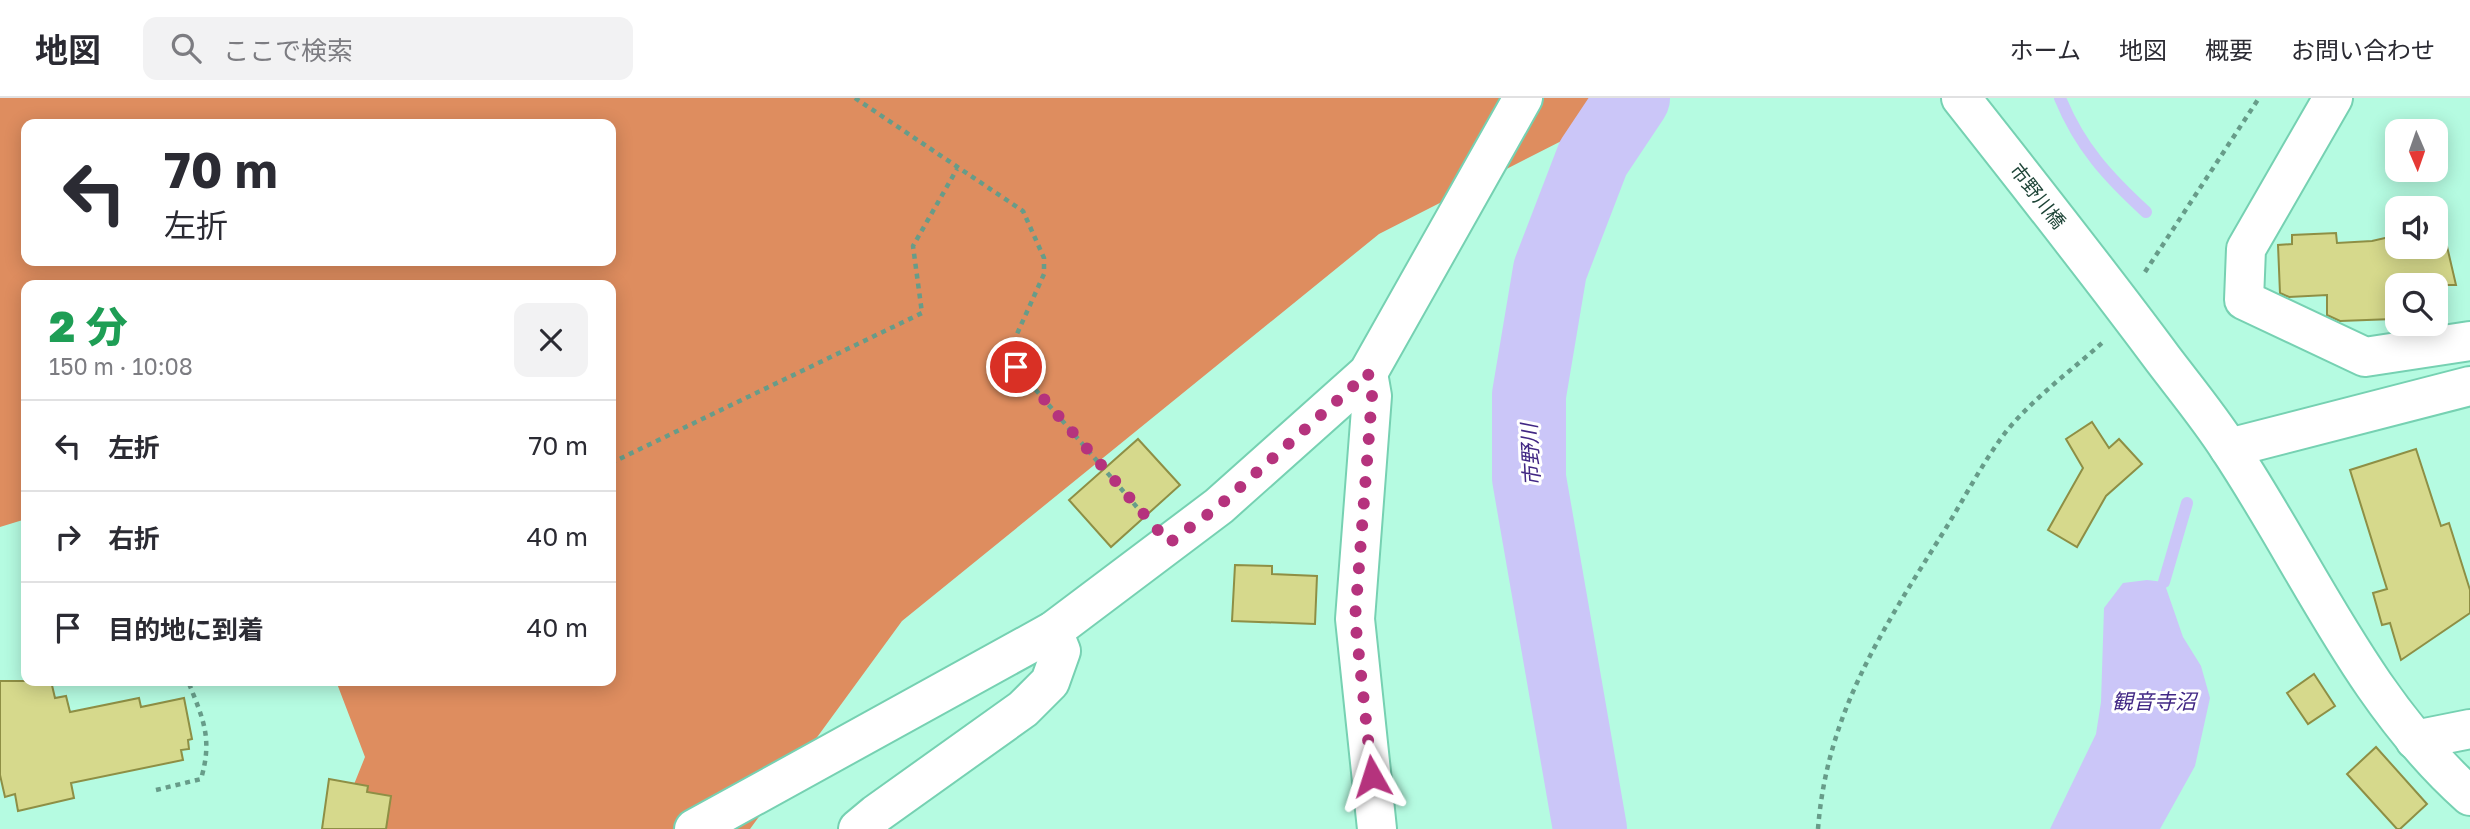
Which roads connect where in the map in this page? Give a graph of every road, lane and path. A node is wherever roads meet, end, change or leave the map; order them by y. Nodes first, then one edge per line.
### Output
1 (855, 98) edge
2 (1523, 98) edge
3 (1961, 98) edge
4 (2259, 98) edge
5 (2333, 98) edge
6 (957, 169) junction
7 (2120, 301) junction
8 (2470, 341) edge
9 (1368, 373) junction
10 (2470, 386) edge
11 (2229, 448) junction
12 (616, 461) edge
13 (1169, 543) junction
14 (1053, 631) junction
15 (190, 686) edge
16 (2470, 729) edge
17 (2415, 740) junction
18 (156, 790) dead end
19 (2470, 796) edge
20 (694, 829) edge
21 (858, 829) edge
22 (1377, 829) edge
23 (1818, 829) edge

1 - 6 path
2 - 9 street
3 - 7 street, 市野川橋
4 - 7 path
5 - 8 street
6 - 12 path
6 - 13 path
7 - 11 street, 市野川橋
7 - 23 path
9 - 13 street
9 - 22 street
10 - 11 street
11 - 17 street, 市野川橋
13 - 14 street
14 - 20 street
14 - 21 street
15 - 18 path
16 - 17 street
17 - 19 street, 市野川橋

